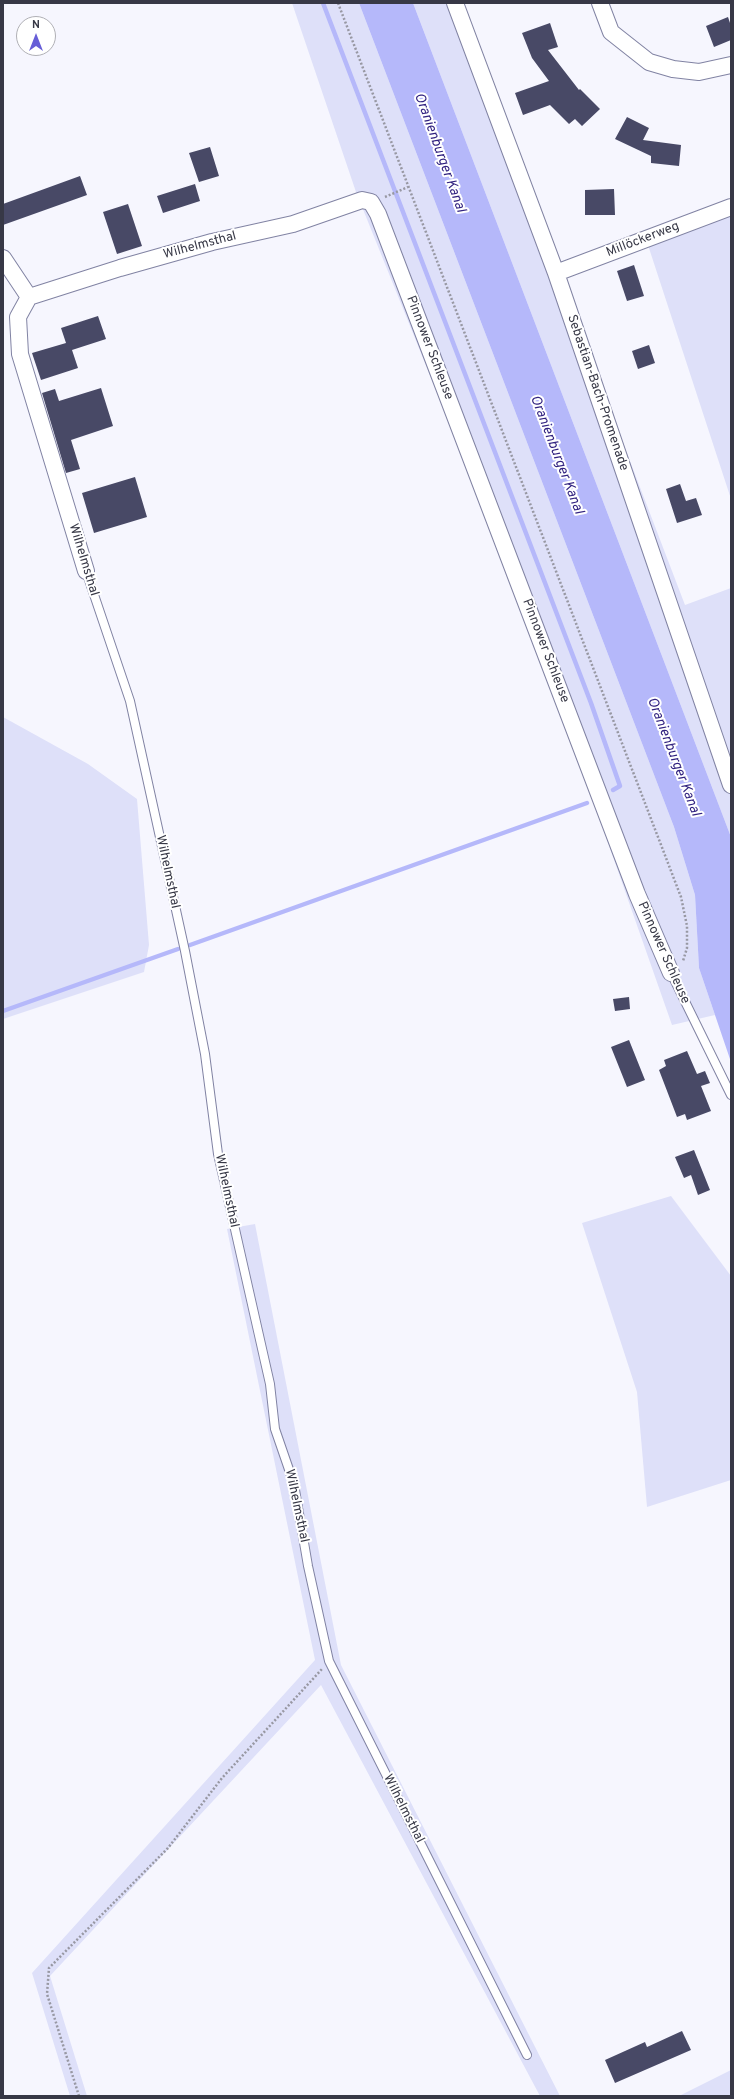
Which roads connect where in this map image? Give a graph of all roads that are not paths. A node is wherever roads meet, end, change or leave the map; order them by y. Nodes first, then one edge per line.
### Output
1 (455, 3) edge
2 (600, 3) edge
3 (731, 65) edge
4 (371, 202) joint
5 (731, 207) edge
6 (3, 258) edge
7 (556, 273) junction
8 (29, 297) junction
9 (86, 571) joint
10 (731, 785) edge
11 (671, 973) joint
12 (731, 1095) edge
13 (527, 2054) dead end

1 - 7 street, Sebastian-Bach-Promenade
2 - 3 street
4 - 8 street, Wilhelmsthal
4 - 11 street, Pinnower Schleuse
5 - 7 street, Millöckerweg
6 - 8 street
7 - 10 street, Sebastian-Bach-Promenade
8 - 9 street, Wilhelmsthal
9 - 13 lane, Wilhelmsthal
11 - 12 lane, Pinnower Schleuse

